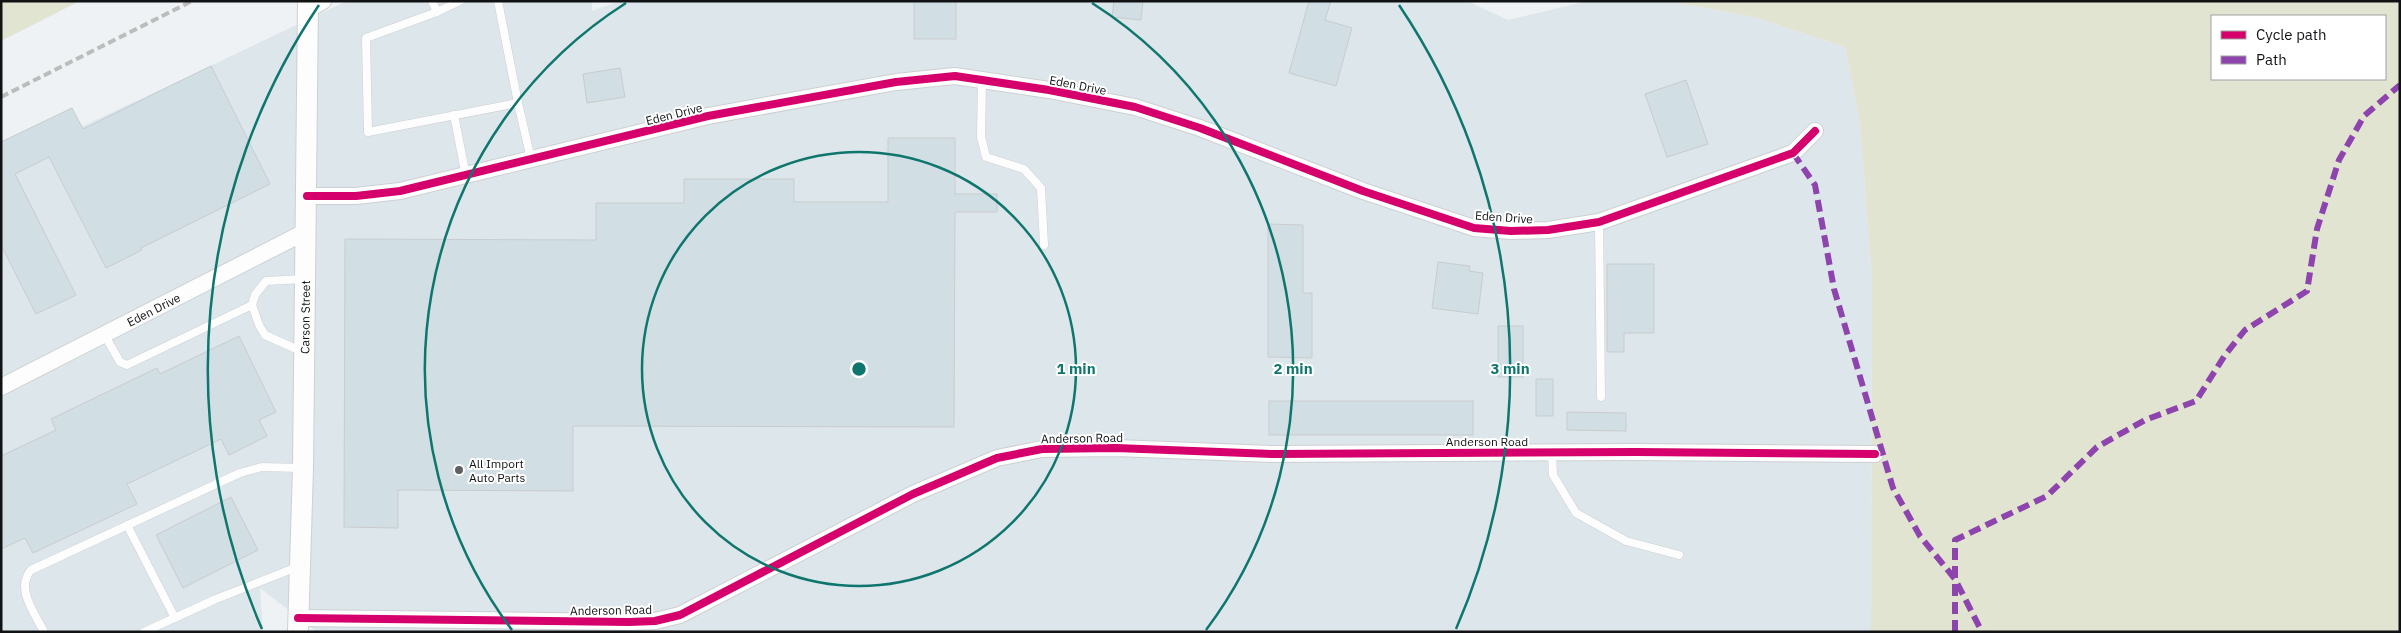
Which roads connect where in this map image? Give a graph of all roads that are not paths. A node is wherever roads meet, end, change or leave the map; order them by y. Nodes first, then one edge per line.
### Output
1 (432, 1) edge
2 (460, 1) edge
3 (498, 1) edge
4 (313, 4) edge
5 (438, 12) junction
6 (982, 80) junction
7 (518, 103) junction
8 (454, 115) junction
9 (1815, 131) dead end
10 (532, 161) junction
11 (466, 176) junction
12 (307, 196) junction
13 (1599, 222) junction
14 (307, 231) junction
15 (1044, 245) dead end
16 (306, 279) junction
17 (252, 305) junction
18 (104, 334) junction
19 (305, 352) junction
20 (1, 387) edge
21 (1601, 397) dead end
22 (1552, 452) junction
23 (1875, 454) dead end
24 (303, 468) junction
25 (127, 525) junction
26 (1679, 555) dead end
27 (302, 566) junction
28 (175, 618) junction
29 (298, 625) edge
30 (44, 632) edge
31 (144, 632) edge

1 - 5 lane
2 - 5 lane
3 - 7 lane
4 - 12 street, Carson Street
5 - 8 lane
6 - 10 street, Eden Drive
6 - 13 street, Eden Drive
6 - 15 lane
7 - 8 lane
7 - 10 lane
8 - 11 lane
9 - 13 street, Eden Drive
10 - 11 street, Eden Drive
11 - 12 street, Eden Drive
12 - 14 street, Carson Street
13 - 21 lane
14 - 16 street, Carson Street
14 - 18 street, Eden Drive
16 - 17 lane
16 - 19 street, Carson Street
17 - 18 lane
17 - 19 lane
18 - 20 street, Eden Drive
19 - 24 street, Carson Street
22 - 23 street, Anderson Road
22 - 26 lane
22 - 29 street, Anderson Road
24 - 25 lane
24 - 27 street, Carson Street
25 - 28 lane
25 - 30 lane
27 - 28 lane
27 - 29 street, Carson Street
28 - 31 lane

